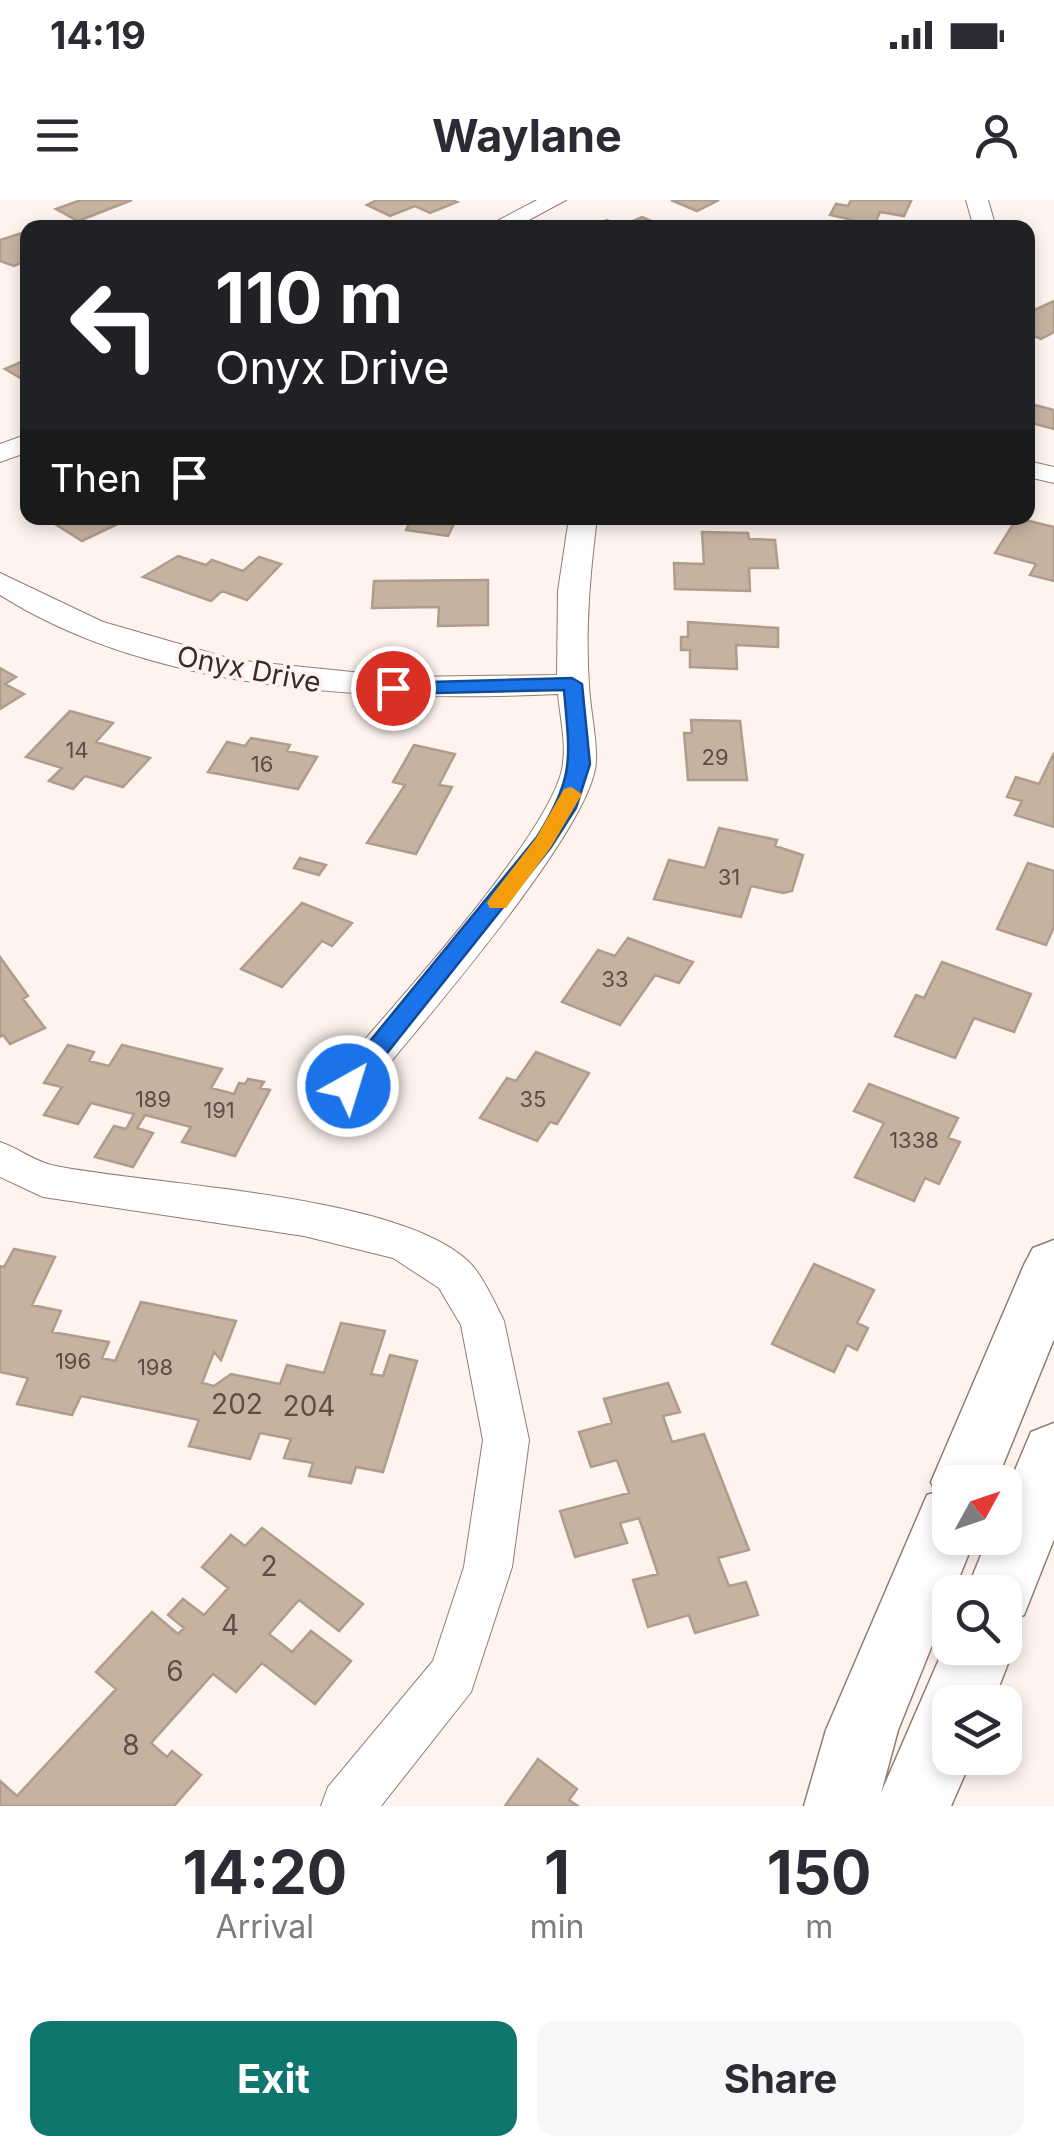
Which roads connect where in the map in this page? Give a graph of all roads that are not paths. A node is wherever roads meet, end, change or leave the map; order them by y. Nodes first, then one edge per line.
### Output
1 (554, 200) edge
2 (511, 220) edge
3 (582, 525) edge
4 (0, 582) edge
5 (572, 684) junction
6 (348, 1086) dead end
7 (0, 1158) edge
8 (1054, 1265) edge
9 (1054, 1452) edge
10 (971, 1465) edge
11 (935, 1555) edge
12 (1007, 1575) edge
13 (932, 1764) edge
14 (347, 1806) edge
15 (840, 1806) edge
16 (913, 1806) edge

1 - 2 street
3 - 5 street
4 - 5 street, Onyx Drive
5 - 6 street
7 - 14 street
8 - 10 main road
9 - 12 main road
11 - 15 main road
13 - 16 main road

